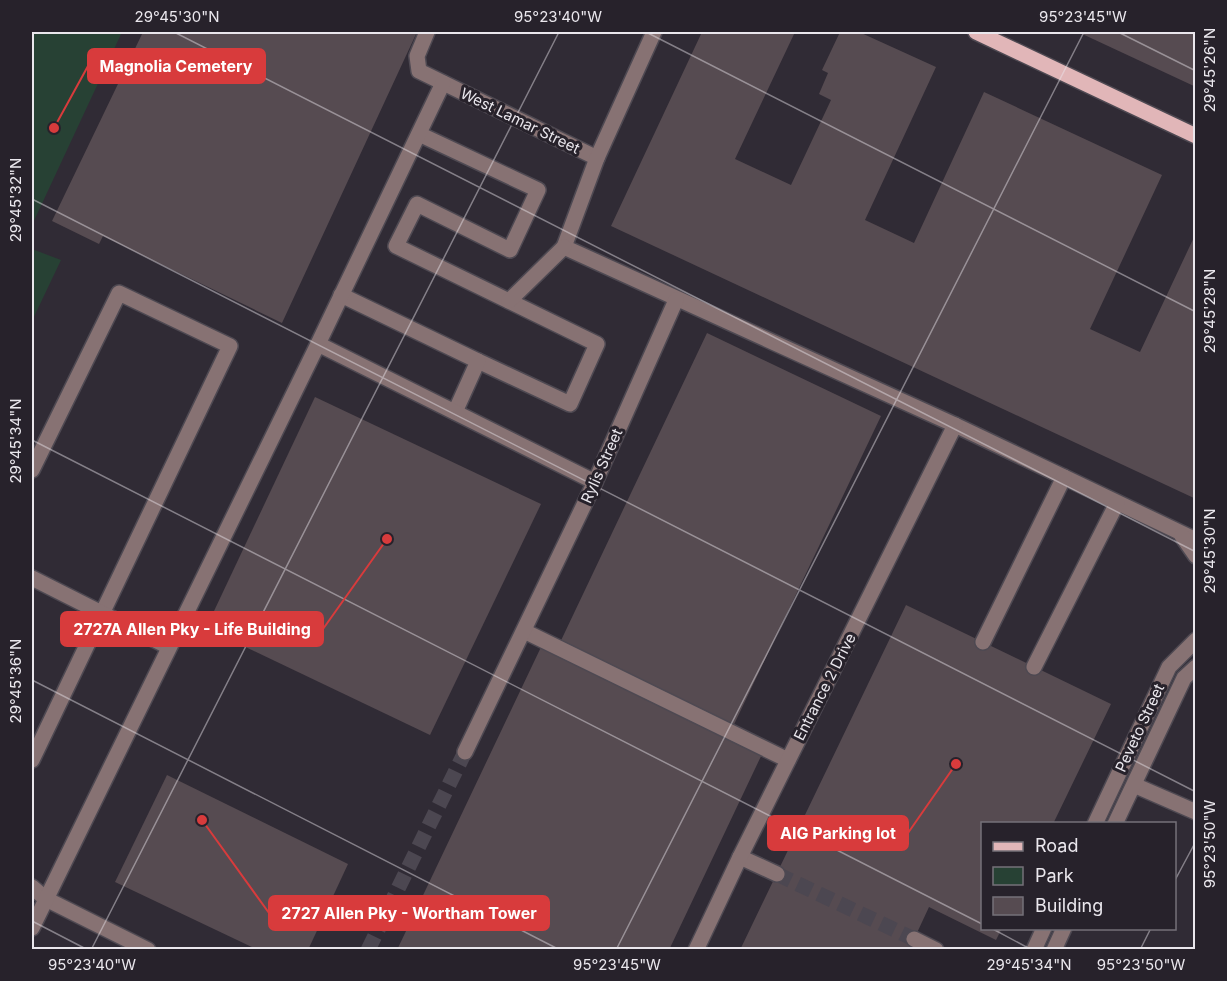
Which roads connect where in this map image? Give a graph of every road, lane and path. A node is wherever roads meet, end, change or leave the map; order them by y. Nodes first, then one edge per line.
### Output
1 (427, 32) edge
2 (654, 32) edge
3 (985, 33) edge
4 (443, 83) junction
5 (419, 134) junction
6 (1196, 136) edge
7 (597, 158) junction
8 (564, 247) junction
9 (341, 295) junction
10 (676, 300) junction
11 (509, 301) junction
12 (318, 344) junction
13 (478, 360) junction
14 (455, 412) junction
15 (955, 426) junction
16 (32, 470) edge
17 (1064, 477) junction
18 (595, 482) junction
19 (1117, 503) junction
20 (1189, 538) edge
21 (1196, 556) edge
22 (32, 578) edge
23 (102, 613) junction
24 (524, 631) junction
25 (1196, 640) edge
26 (983, 642) dead end
27 (169, 647) junction
28 (1034, 667) dead end
29 (1196, 667) edge
30 (465, 752) tunnel mouth
31 (788, 759) junction
32 (32, 760) edge
33 (1134, 785) junction
34 (1196, 812) edge
35 (1096, 822) edge
36 (1116, 822) edge
37 (740, 857) junction
38 (777, 874) tunnel mouth
39 (32, 887) edge
40 (46, 898) junction
41 (32, 928) edge
42 (1043, 930) edge
43 (1063, 930) edge
44 (914, 939) tunnel mouth
45 (148, 950) edge
46 (696, 950) edge
47 (936, 950) edge
48 (1034, 950) edge
49 (1054, 950) edge

1 - 4 street, West Lamar Street
2 - 7 street
3 - 6 main road
4 - 5 street
4 - 7 street, West Lamar Street
5 - 9 street
5 - 11 street
7 - 8 street
8 - 10 street
8 - 11 street
9 - 12 street
9 - 13 street
10 - 15 street
10 - 18 street, Rylis Street
11 - 13 street
12 - 14 street
12 - 27 street
13 - 14 street
14 - 18 street
15 - 17 street
15 - 31 street, Entrance 2 Drive
16 - 23 street
17 - 19 street
17 - 26 street
18 - 24 street, Rylis Street
19 - 20 street
19 - 28 street
20 - 21 street
22 - 23 street
23 - 27 street
23 - 32 street
24 - 30 street, Rylis Street
24 - 31 street
25 - 35 street, Peveto Street
27 - 40 street
29 - 33 street, Peveto Street
31 - 37 street, Entrance 2 Drive
33 - 34 street
33 - 36 street, Peveto Street
37 - 38 street
37 - 46 street, Entrance 2 Drive
39 - 40 street
40 - 41 street
40 - 45 street
42 - 48 street
43 - 49 street
44 - 47 street

